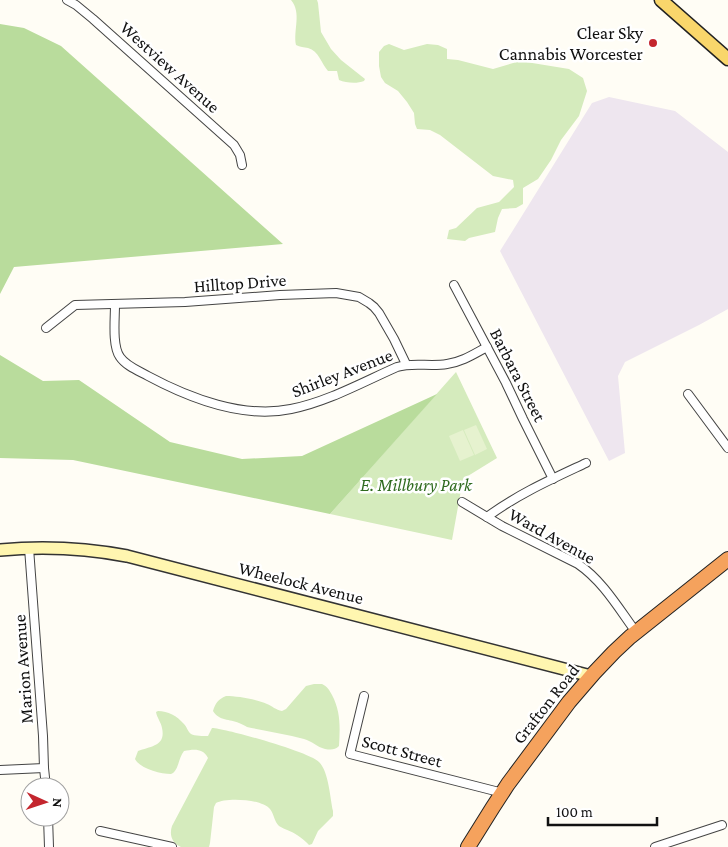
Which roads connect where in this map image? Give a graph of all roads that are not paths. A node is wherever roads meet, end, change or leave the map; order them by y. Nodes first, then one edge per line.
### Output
1 (67, 0) edge
2 (661, 0) edge
3 (78, 2) edge
4 (728, 58) edge
5 (242, 165) dead end
6 (454, 285) dead end
7 (115, 305) junction
8 (46, 328) dead end
9 (487, 347) junction
10 (406, 364) junction
11 (688, 394) dead end
12 (728, 448) edge
13 (586, 463) dead end
14 (553, 479) junction
15 (462, 502) dead end
16 (487, 517) junction
17 (29, 548) junction
18 (0, 550) edge
19 (728, 559) edge
20 (636, 632) junction
21 (591, 676) junction
22 (364, 696) dead end
23 (44, 768) junction
24 (0, 770) edge
25 (45, 777) edge
26 (503, 793) junction
27 (722, 825) dead end
28 (48, 827) edge
29 (100, 830) dead end
30 (49, 847) edge
31 (172, 847) edge
32 (468, 847) edge
33 (655, 847) edge

1 - 3 street, Westview Avenue
2 - 4 main road
3 - 5 street, Westview Avenue
6 - 9 street, Barbara Street
7 - 8 street, Hilltop Drive
7 - 10 street, Hilltop Drive
7 - 10 street, Shirley Avenue
9 - 10 street, Shirley Avenue
9 - 14 street, Barbara Street
11 - 12 street
13 - 14 street
14 - 16 street
15 - 16 street, Ward Avenue
16 - 20 street, Ward Avenue
17 - 18 street, Wheelock Avenue
17 - 21 street, Wheelock Avenue
17 - 23 street, Marion Avenue
19 - 20 highway, Grafton Road
20 - 21 highway, Grafton Road
21 - 26 highway, Grafton Road
22 - 26 street, Scott Street
23 - 24 street
23 - 25 street, Marion Avenue
26 - 32 highway, Grafton Road
27 - 33 street
28 - 30 street
29 - 31 street

